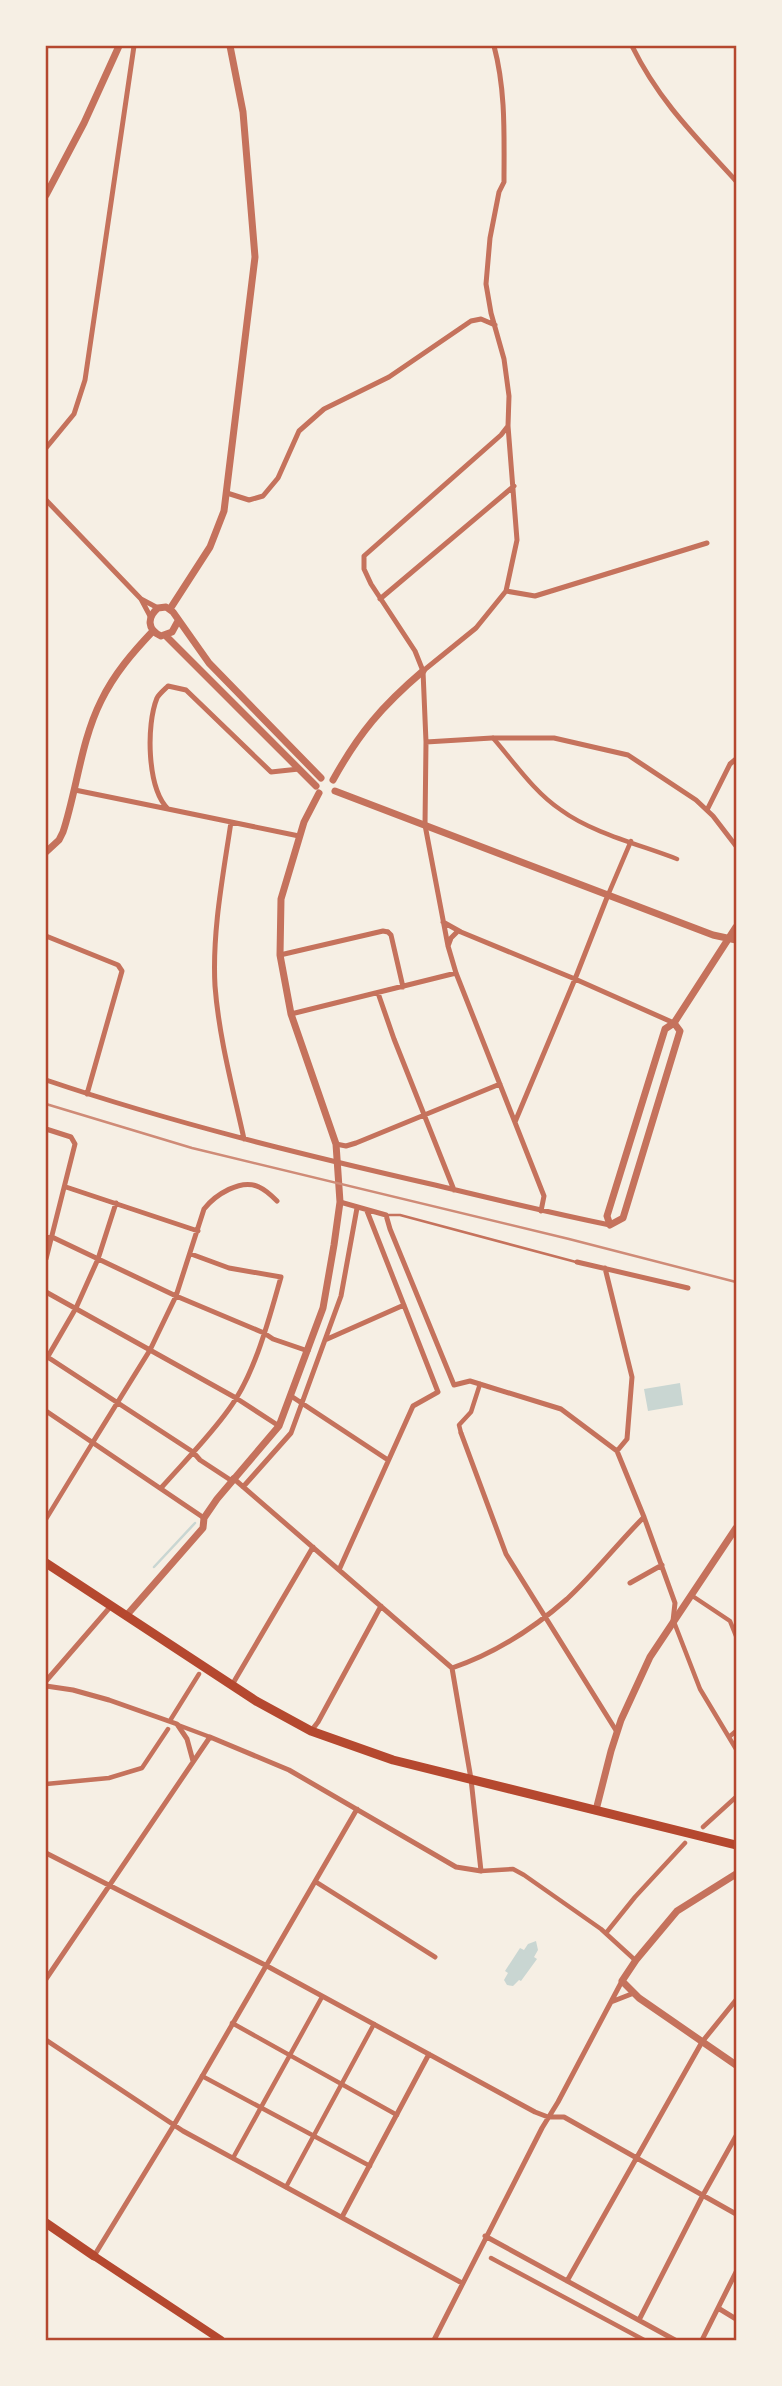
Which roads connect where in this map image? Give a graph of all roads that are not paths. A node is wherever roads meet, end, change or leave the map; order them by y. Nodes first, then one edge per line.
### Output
1 (119, 46) edge
2 (134, 46) edge
3 (230, 46) edge
4 (494, 46) edge
5 (632, 46) edge
6 (737, 181) edge
7 (46, 195) edge
8 (495, 325) junction
9 (508, 426) junction
10 (46, 448) edge
11 (514, 486) junction
12 (227, 493) junction
13 (46, 500) edge
14 (707, 543) dead end
15 (506, 591) junction
16 (141, 599) junction
17 (380, 599) junction
18 (158, 608) junction
19 (170, 609) junction
20 (150, 616) junction
21 (178, 621) junction
22 (153, 631) junction
23 (166, 635) junction
24 (423, 671) junction
25 (492, 738) junction
26 (426, 742) junction
27 (737, 758) edge
28 (299, 769) junction
29 (321, 778) junction
30 (333, 780) junction
31 (75, 790) junction
32 (317, 790) junction
33 (335, 790) junction
34 (169, 809) junction
35 (707, 810) junction
36 (231, 822) junction
37 (425, 825) junction
38 (299, 836) junction
39 (631, 841) junction
40 (737, 846) edge
41 (46, 852) edge
42 (677, 859) dead end
43 (608, 895) junction
44 (443, 922) junction
45 (737, 927) edge
46 (458, 931) junction
47 (46, 936) edge
48 (733, 939) edge
49 (448, 946) junction
50 (280, 955) junction
51 (456, 973) junction
52 (575, 979) junction
53 (403, 987) junction
54 (378, 993) junction
55 (291, 1014) junction
56 (674, 1023) junction
57 (46, 1080) edge
58 (499, 1084) junction
59 (87, 1094) junction
60 (425, 1115) junction
61 (515, 1122) junction
62 (46, 1129) edge
63 (244, 1139) junction
64 (336, 1144) junction
65 (66, 1187) junction
66 (454, 1190) junction
67 (277, 1201) dead end
68 (340, 1202) junction
69 (116, 1203) junction
70 (357, 1208) junction
71 (367, 1211) junction
72 (541, 1211) junction
73 (386, 1215) junction
74 (610, 1226) junction
75 (198, 1231) junction
76 (49, 1238) edge
77 (191, 1254) junction
78 (46, 1259) edge
79 (98, 1259) junction
80 (577, 1262) joint
81 (605, 1268) junction
82 (688, 1288) dead end
83 (46, 1292) edge
84 (176, 1296) junction
85 (404, 1306) junction
86 (76, 1308) junction
87 (264, 1333) junction
88 (325, 1340) junction
89 (150, 1350) junction
90 (307, 1351) junction
91 (46, 1358) edge
92 (480, 1384) junction
93 (291, 1396) junction
94 (236, 1398) junction
95 (302, 1403) junction
96 (118, 1404) junction
97 (46, 1411) edge
98 (279, 1426) junction
99 (461, 1433) joint
100 (93, 1442) junction
101 (617, 1451) junction
102 (193, 1452) junction
103 (388, 1460) junction
104 (232, 1479) junction
105 (243, 1487) junction
106 (161, 1488) junction
107 (644, 1517) junction
108 (204, 1518) junction
109 (46, 1520) edge
110 (737, 1528) edge
111 (313, 1547) junction
112 (46, 1563) edge
113 (662, 1566) junction
114 (339, 1570) junction
115 (630, 1583) dead end
116 (691, 1595) junction
117 (111, 1606) junction
118 (381, 1606) junction
119 (126, 1616) junction
120 (545, 1616) junction
121 (673, 1621) junction
122 (737, 1636) edge
123 (452, 1668) junction
124 (199, 1674) dead end
125 (46, 1684) edge
126 (232, 1685) junction
127 (171, 1719) dead end
128 (177, 1724) junction
129 (168, 1729) dead end
130 (311, 1731) junction
131 (737, 1731) edge
132 (617, 1732) junction
133 (209, 1737) junction
134 (729, 1737) junction
135 (737, 1749) edge
136 (193, 1761) junction
137 (471, 1779) junction
138 (46, 1784) edge
139 (737, 1797) edge
140 (357, 1810) junction
141 (596, 1810) junction
142 (704, 1827) dead end
143 (685, 1843) dead end
144 (737, 1845) edge
145 (46, 1853) edge
146 (481, 1871) junction
147 (737, 1874) edge
148 (316, 1882) junction
149 (108, 1886) junction
150 (606, 1933) junction
151 (435, 1956) dead end
152 (636, 1961) junction
153 (267, 1966) junction
154 (46, 1979) edge
155 (622, 1981) junction
156 (634, 1993) junction
157 (322, 1997) junction
158 (737, 2000) edge
159 (611, 2002) junction
160 (232, 2023) junction
161 (374, 2024) junction
162 (46, 2040) edge
163 (702, 2042) junction
164 (429, 2054) junction
165 (290, 2056) junction
166 (737, 2065) edge
167 (202, 2076) junction
168 (341, 2084) junction
169 (261, 2107) junction
170 (397, 2115) junction
171 (548, 2117) junction
172 (174, 2125) junction
173 (737, 2136) edge
174 (313, 2137) junction
175 (233, 2158) junction
176 (636, 2158) junction
177 (370, 2166) junction
178 (286, 2187) junction
179 (703, 2196) junction
180 (737, 2214) edge
181 (342, 2217) junction
182 (46, 2223) edge
183 (485, 2236) junction
184 (94, 2256) junction
185 (491, 2258) dead end
186 (737, 2272) edge
187 (567, 2281) junction
188 (462, 2283) junction
189 (718, 2308) junction
190 (737, 2319) edge
191 (639, 2320) junction
192 (221, 2340) edge
193 (433, 2340) edge
194 (644, 2340) edge
195 (675, 2340) edge
196 (702, 2340) edge

1 - 7 street
2 - 10 street
3 - 12 street
4 - 8 street
5 - 6 street
8 - 9 street
8 - 12 street
9 - 11 street
9 - 17 street
11 - 15 street
11 - 17 street
12 - 19 street
13 - 16 street
14 - 15 street
15 - 24 street
16 - 18 street
16 - 20 street
17 - 24 street
18 - 19 street
18 - 20 street
19 - 21 street
20 - 22 street
21 - 23 street
21 - 29 street
22 - 23 street
22 - 31 street
23 - 28 street
24 - 26 street
24 - 30 street
25 - 26 street
25 - 35 street
25 - 39 street
26 - 37 street
27 - 35 street
28 - 32 street
28 - 34 street
29 - 30 street
29 - 32 street
30 - 33 street
31 - 34 street
31 - 41 street
32 - 33 street
32 - 38 street
33 - 37 street
34 - 36 street
35 - 40 street
36 - 38 street
36 - 63 street
37 - 43 street
37 - 44 street
38 - 50 street
39 - 42 street
39 - 43 street
43 - 48 street
43 - 52 street
44 - 46 street
44 - 49 street
45 - 48 street
46 - 49 street
46 - 52 street
47 - 59 street
48 - 56 street
49 - 51 street
50 - 53 street
50 - 55 street
51 - 53 street
51 - 58 street
52 - 56 street
52 - 61 street
53 - 54 street
54 - 55 street
54 - 60 street
55 - 64 street
56 - 74 street
56 - 74 street
57 - 59 street
58 - 60 street
58 - 61 street
59 - 63 street
60 - 64 street
60 - 66 street
61 - 72 street
62 - 65 street
63 - 66 street
64 - 68 street
65 - 69 street
65 - 76 street
66 - 72 street
67 - 75 street
68 - 70 street
68 - 90 street
69 - 75 street
69 - 79 street
70 - 71 street
70 - 88 street
71 - 73 street
71 - 85 street
72 - 74 street
73 - 80 lane
73 - 92 street
75 - 77 street
76 - 78 street
76 - 79 street
77 - 84 street
77 - 87 street
79 - 84 street
79 - 86 street
80 - 81 street
81 - 82 street
81 - 101 street
83 - 86 street
84 - 87 street
84 - 89 street
85 - 88 street
85 - 103 street
86 - 89 street
86 - 91 street
87 - 90 street
87 - 94 street
88 - 95 street
89 - 94 street
89 - 96 street
90 - 93 street
91 - 96 street
92 - 99 street
92 - 101 street
93 - 95 street
93 - 98 street
94 - 98 street
94 - 102 street
95 - 103 street
95 - 105 street
96 - 100 street
96 - 102 street
97 - 100 street
98 - 104 street
99 - 120 street
100 - 106 street
100 - 109 street
101 - 107 street
102 - 104 street
102 - 106 street
103 - 114 street
104 - 105 street
104 - 108 street
105 - 111 street
106 - 108 street
107 - 113 street
107 - 120 street
108 - 119 street
110 - 116 street
111 - 114 street
111 - 126 street
112 - 117 main road
113 - 115 street
113 - 121 street
114 - 118 street
116 - 121 street
116 - 122 street
117 - 119 main road
117 - 125 street
118 - 123 street
118 - 130 street
119 - 126 main road
120 - 123 street
120 - 132 street
121 - 132 street
121 - 134 street
123 - 137 street
124 - 127 street
125 - 128 street
126 - 130 main road
128 - 133 street
128 - 136 street
129 - 138 street
130 - 137 main road
131 - 134 street
132 - 141 street
133 - 136 street
133 - 140 street
134 - 135 street
136 - 149 street
137 - 141 main road
137 - 146 street
139 - 142 street
140 - 146 street
140 - 148 street
141 - 144 main road
143 - 150 street
145 - 149 street
146 - 150 street
147 - 152 street
148 - 151 street
148 - 153 street
149 - 153 street
149 - 154 street
150 - 152 street
152 - 155 street
153 - 157 street
153 - 160 street
155 - 156 street
155 - 159 street
156 - 159 street
156 - 163 street
157 - 161 street
157 - 165 street
158 - 163 street
159 - 171 street
160 - 165 street
160 - 167 street
161 - 164 street
161 - 168 street
162 - 172 street
163 - 166 street
163 - 176 street
164 - 170 street
164 - 171 street
165 - 168 street
165 - 169 street
167 - 169 street
167 - 172 street
168 - 170 street
168 - 174 street
169 - 174 street
169 - 175 street
170 - 177 street
171 - 176 street
171 - 183 street
172 - 175 street
172 - 184 street
173 - 179 street
174 - 177 street
174 - 178 street
175 - 178 street
176 - 179 street
176 - 187 street
177 - 181 street
178 - 181 street
179 - 180 street
179 - 191 street
181 - 188 street
182 - 184 main road
183 - 187 street
183 - 188 street
184 - 192 main road
185 - 194 street
186 - 189 street
187 - 191 street
188 - 193 street
189 - 190 street
189 - 196 street
191 - 195 street

